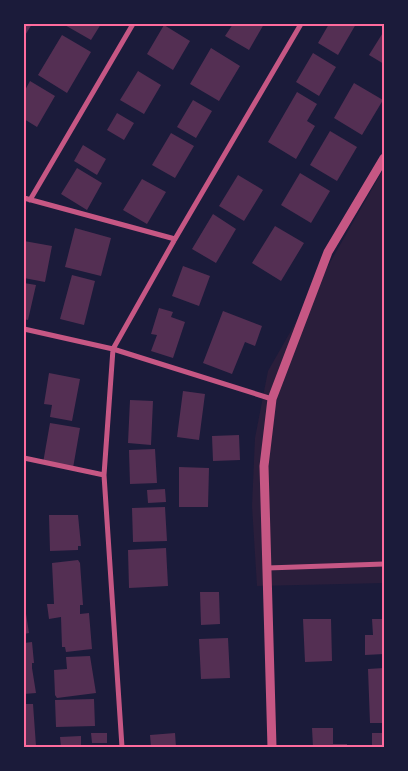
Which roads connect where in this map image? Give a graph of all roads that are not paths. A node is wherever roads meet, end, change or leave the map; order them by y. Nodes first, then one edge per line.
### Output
1 (133, 24) edge
2 (301, 24) edge
3 (384, 158) edge
4 (27, 199) edge
5 (175, 239) junction
6 (24, 329) edge
7 (113, 349) junction
8 (272, 399) junction
9 (24, 458) edge
10 (104, 475) junction
11 (384, 564) edge
12 (267, 568) junction
13 (122, 747) edge
14 (272, 747) edge

1 - 4 street
2 - 5 street
3 - 8 street
4 - 5 street
5 - 7 street
6 - 7 street
7 - 8 street
7 - 10 street
8 - 12 street
9 - 10 street
10 - 13 street
11 - 12 street
12 - 14 street

